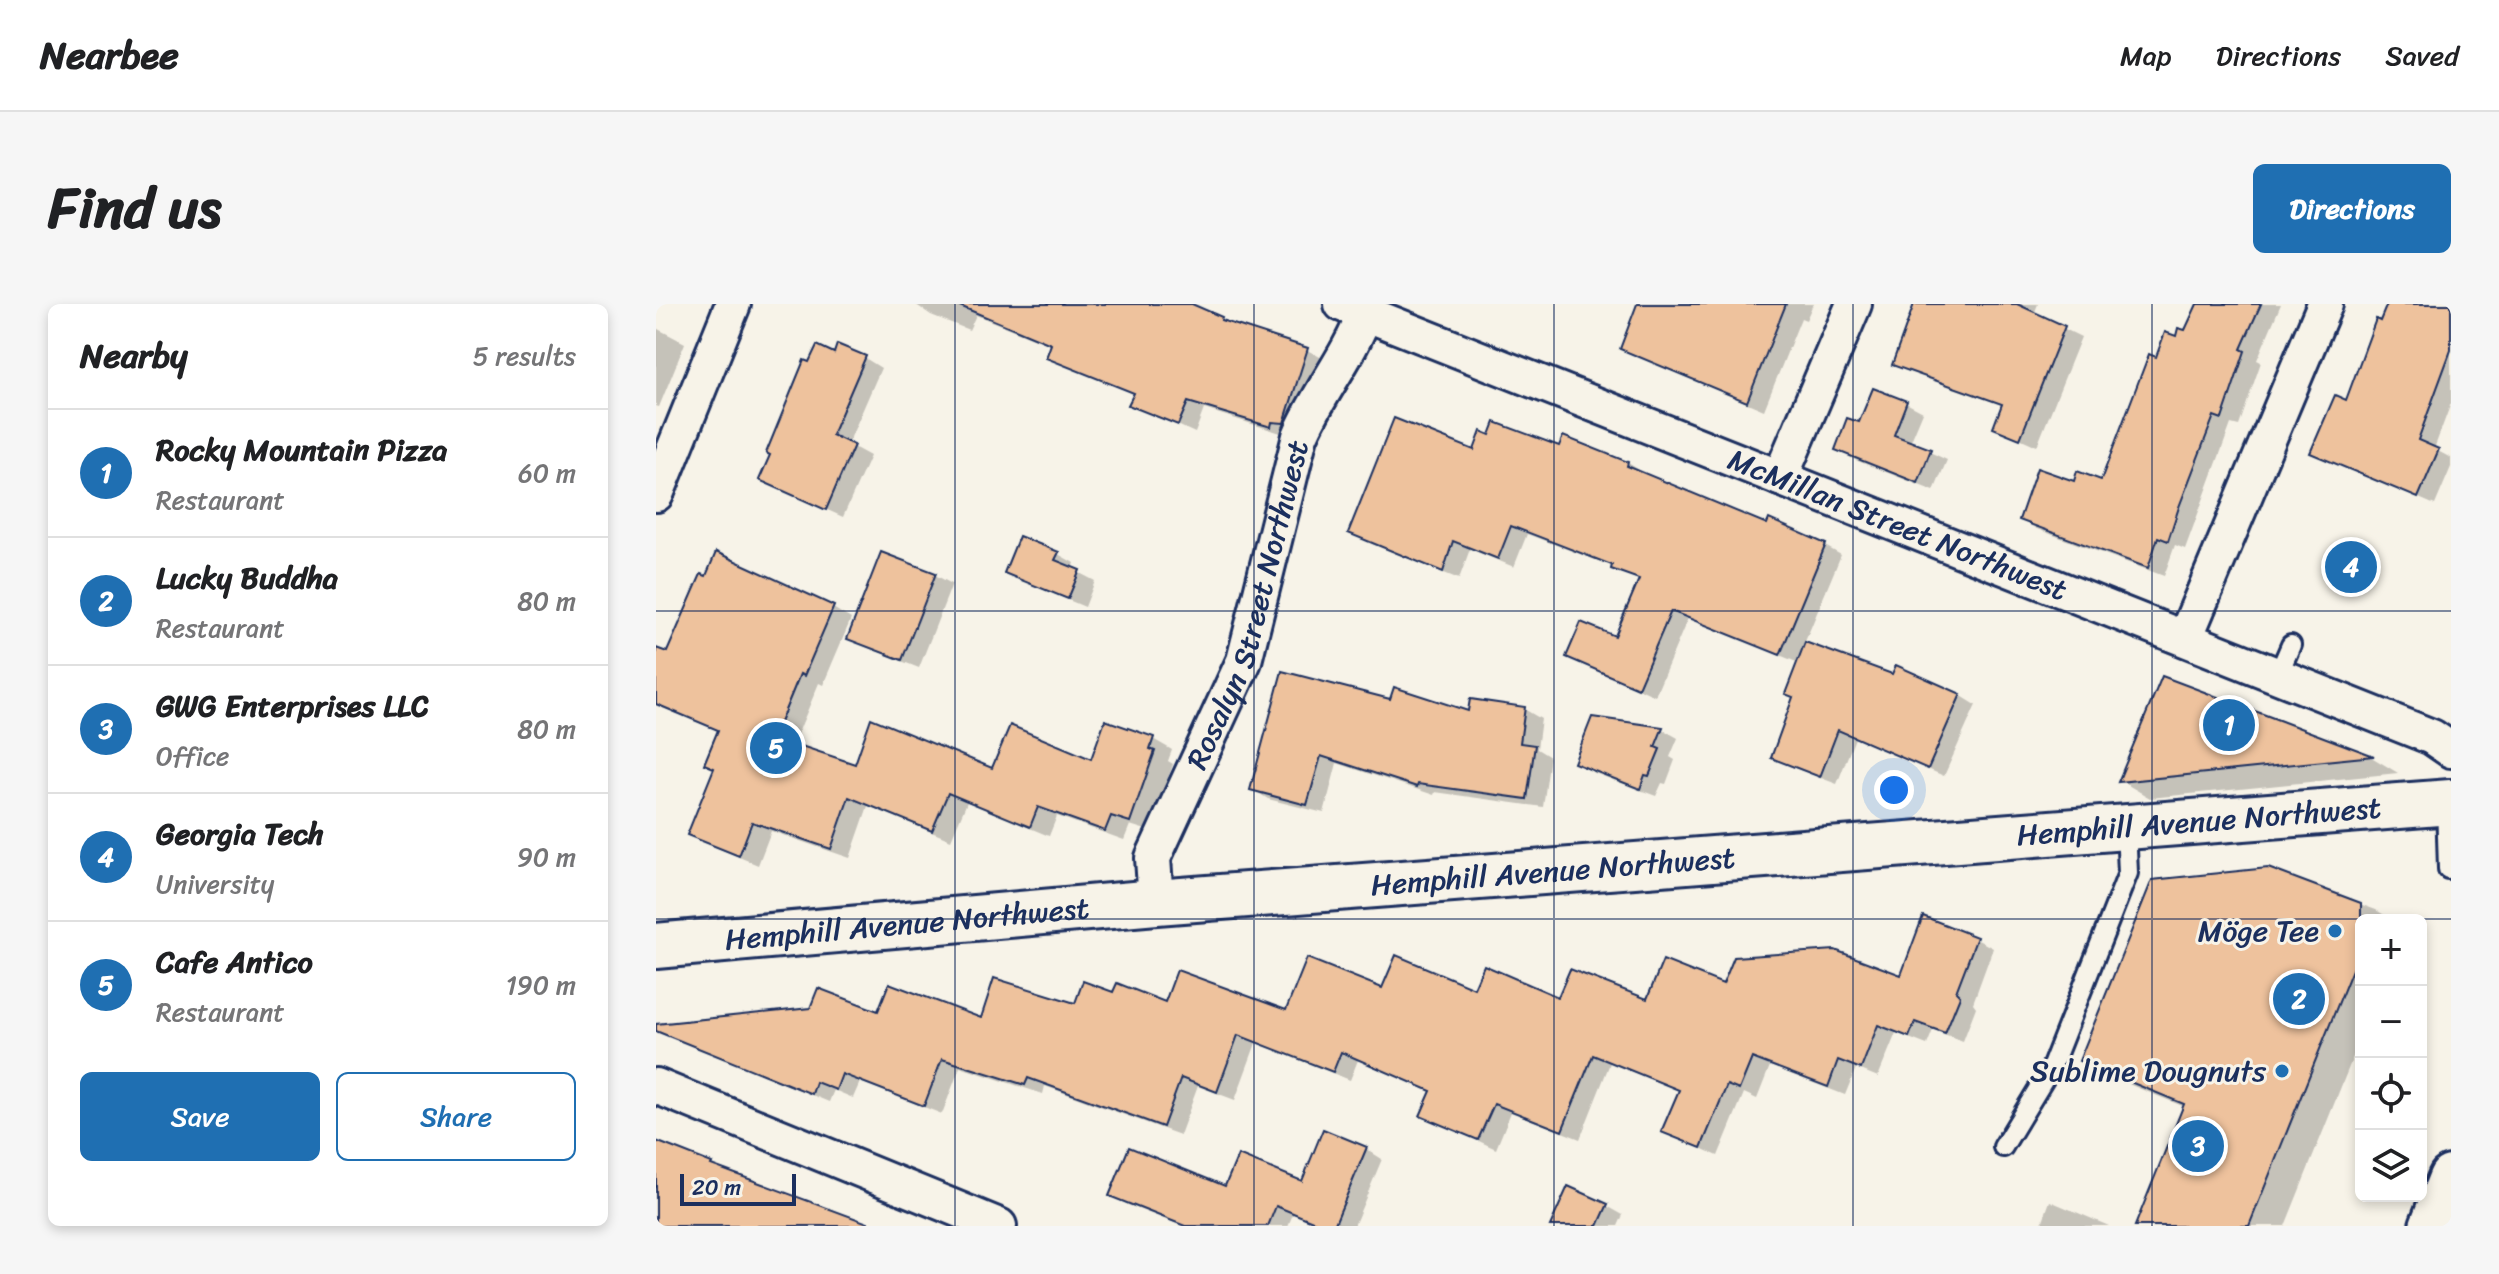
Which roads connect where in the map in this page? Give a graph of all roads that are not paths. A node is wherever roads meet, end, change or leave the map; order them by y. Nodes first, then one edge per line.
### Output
1 (733, 304) edge
2 (1854, 304) edge
3 (2325, 304) edge
4 (1353, 308) edge
5 (1780, 478) junction
6 (656, 494) edge
7 (2185, 638) junction
8 (2451, 750) edge
9 (2448, 803) edge
10 (2126, 827) junction
11 (2448, 869) dead end
12 (1156, 902) junction
13 (656, 946) edge
14 (656, 1086) edge
15 (2003, 1147) dead end
16 (2451, 1178) edge
17 (999, 1226) edge
18 (2432, 1226) edge

1 - 6 street
2 - 5 street
3 - 7 street
4 - 5 street, McMillan Street Northwest
4 - 12 street, Rosalyn Street Northwest
5 - 7 street, McMillan Street Northwest
7 - 8 street, McMillan Street Northwest
9 - 10 street, Hemphill Avenue Northwest
9 - 11 lane
10 - 12 street, Hemphill Avenue Northwest
10 - 15 lane
12 - 13 street, Hemphill Avenue Northwest
14 - 17 street
16 - 18 street

